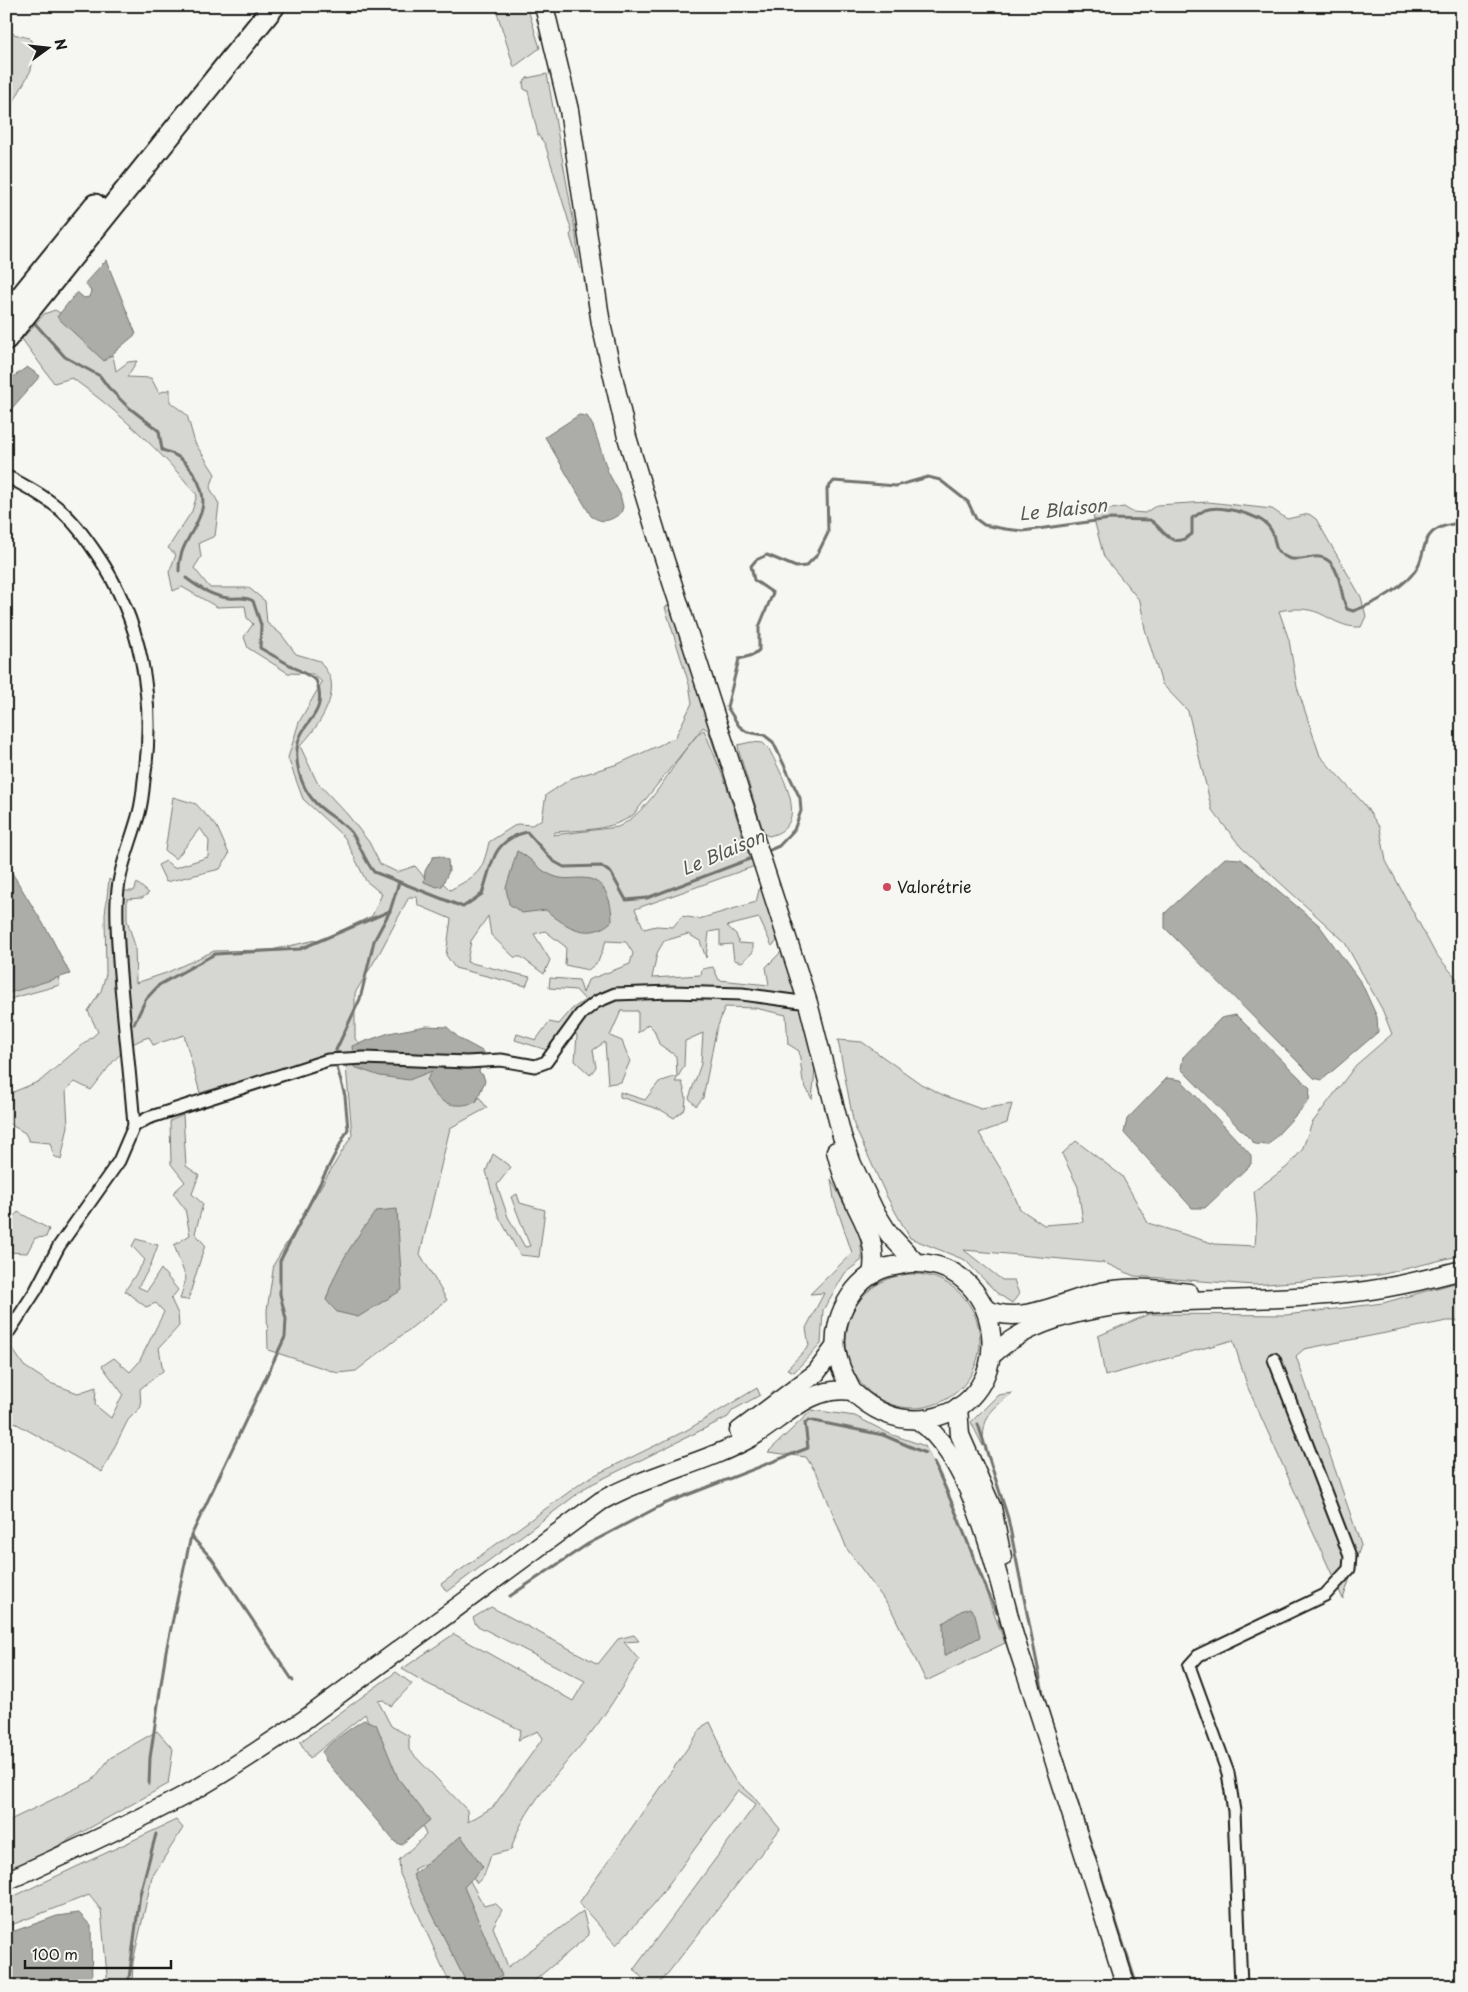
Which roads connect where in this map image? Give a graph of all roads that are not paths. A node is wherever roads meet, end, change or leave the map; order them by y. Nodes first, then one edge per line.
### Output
1 (255, 6) edge
2 (274, 6) edge
3 (544, 6) edge
4 (29, 298) junction
5 (9, 328) edge
6 (6, 476) edge
7 (808, 1002) junction
8 (826, 1076) junction
9 (134, 1126) junction
10 (916, 1262) junction
11 (1462, 1270) edge
12 (872, 1275) junction
13 (1250, 1300) junction
14 (986, 1309) junction
15 (6, 1336) edge
16 (836, 1347) junction
17 (992, 1355) junction
18 (1274, 1359) dead end
19 (852, 1391) junction
20 (958, 1407) junction
21 (919, 1421) junction
22 (649, 1477) junction
23 (1014, 1634) junction
24 (6, 1881) edge
25 (1126, 1986) edge
26 (1241, 1986) edge

1 - 4 highway
2 - 4 highway
3 - 7 main road
4 - 5 highway
6 - 9 street
7 - 8 main road
7 - 9 street
8 - 10 main road
8 - 12 main road
9 - 15 street
10 - 12 main road
10 - 14 main road
11 - 13 main road
12 - 16 main road
13 - 14 main road
13 - 17 main road
14 - 17 main road
16 - 19 main road
16 - 22 main road
17 - 20 main road
18 - 26 street
19 - 21 main road
19 - 22 main road
20 - 21 main road
20 - 23 main road
21 - 23 main road
22 - 24 main road
23 - 25 main road

